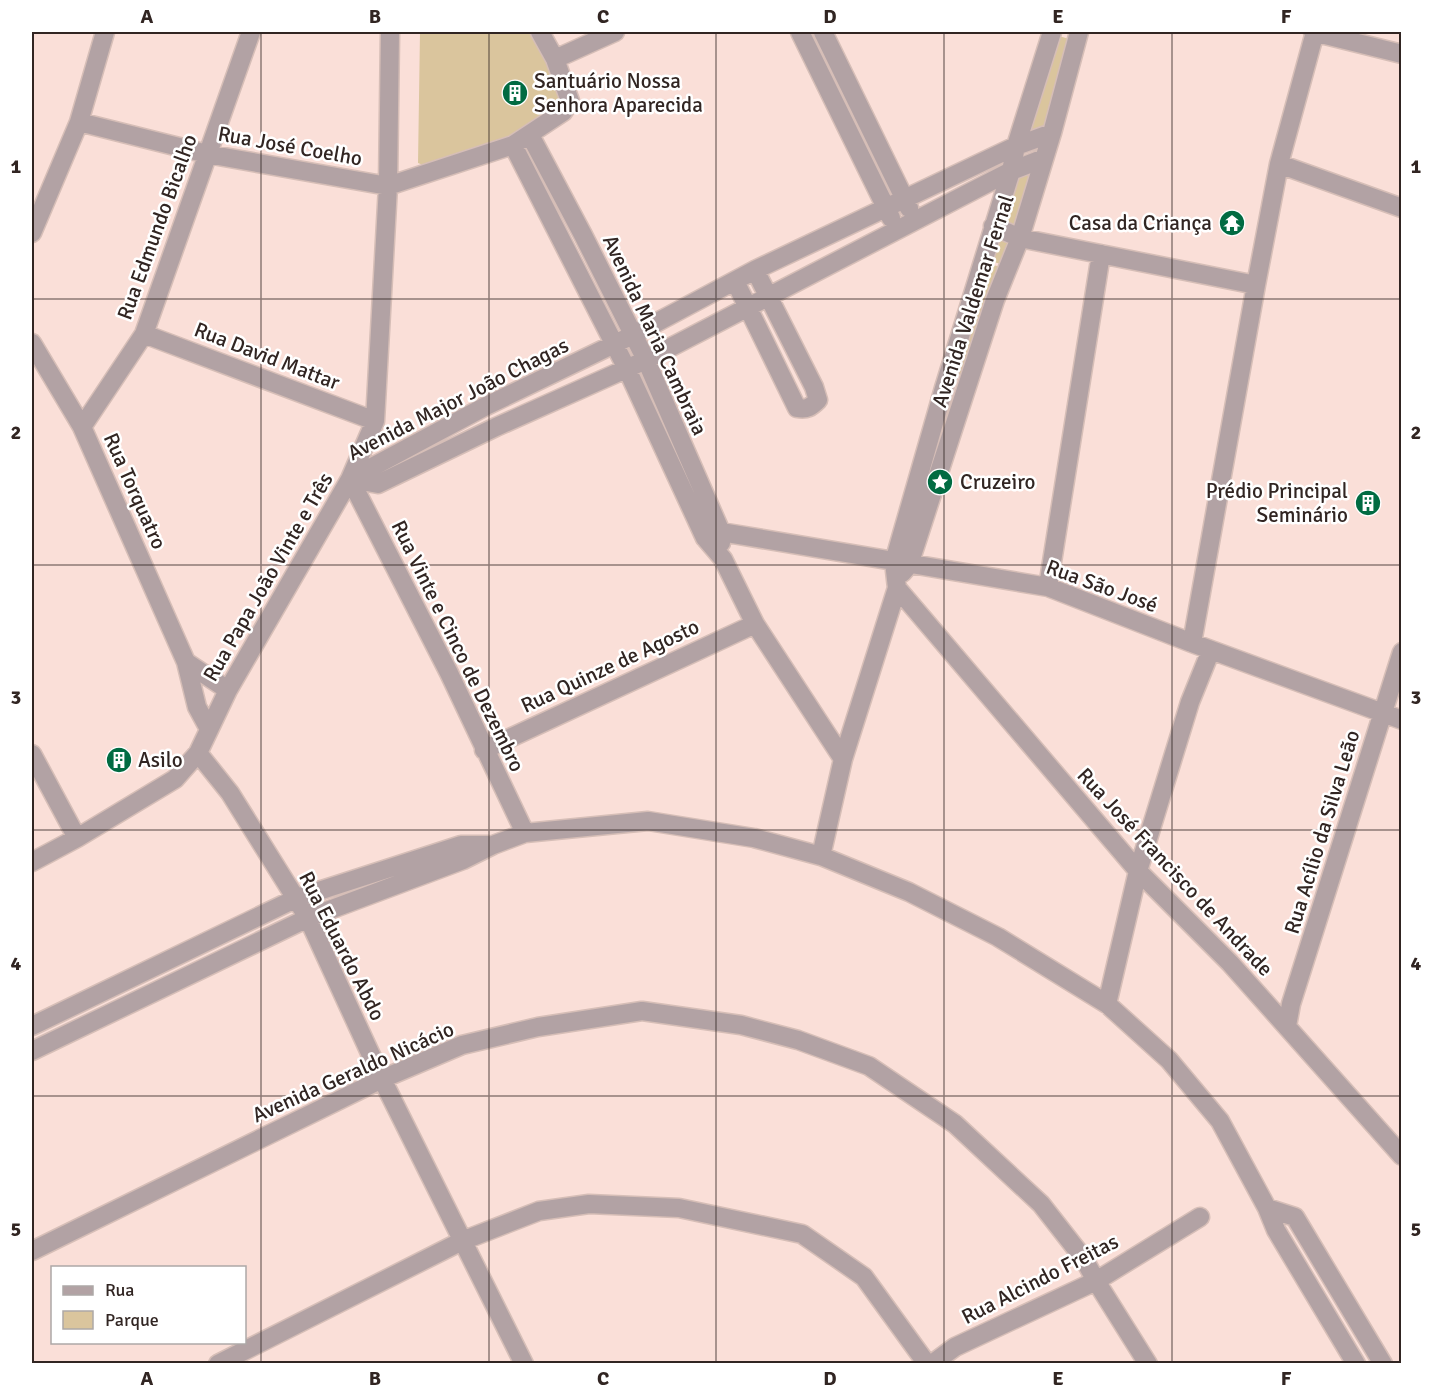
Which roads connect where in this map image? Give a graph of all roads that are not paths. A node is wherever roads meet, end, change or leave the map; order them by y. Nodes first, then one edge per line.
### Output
1 (105, 32) edge
2 (251, 32) edge
3 (390, 32) edge
4 (540, 32) edge
5 (615, 32) edge
6 (800, 32) edge
7 (823, 32) edge
8 (1052, 32) edge
9 (1314, 32) edge
10 (1078, 36) edge
11 (1401, 54) edge
12 (555, 60) junction
13 (846, 81) junction
14 (827, 91) junction
15 (79, 122) junction
16 (1052, 133) junction
17 (530, 135) junction
18 (876, 137) junction
19 (513, 145) junction
20 (1016, 146) junction
21 (857, 149) junction
22 (207, 154) junction
23 (1042, 159) junction
24 (1279, 164) junction
25 (1011, 171) junction
26 (388, 186) junction
27 (904, 199) junction
28 (1401, 208) edge
29 (886, 209) junction
30 (915, 221) junction
31 (993, 226) junction
32 (898, 230) junction
33 (32, 233) edge
34 (583, 235) junction
35 (1020, 238) junction
36 (565, 244) junction
37 (1101, 255) junction
38 (755, 270) junction
39 (735, 281) junction
40 (1256, 285) junction
41 (973, 291) junction
42 (768, 296) junction
43 (995, 300) junction
44 (748, 307) junction
45 (144, 334) junction
46 (633, 335) junction
47 (32, 343) edge
48 (613, 344) junction
49 (646, 360) junction
50 (627, 369) junction
51 (486, 406) junction
52 (375, 421) junction
53 (82, 427) junction
54 (496, 427) junction
55 (350, 479) junction
56 (713, 535) junction
57 (899, 573) junction
58 (1048, 587) junction
59 (755, 624) junction
60 (1192, 643) junction
61 (1211, 650) junction
62 (1401, 652) edge
63 (186, 662) junction
64 (228, 690) junction
65 (1383, 712) junction
66 (1401, 720) edge
67 (209, 729) junction
68 (484, 750) junction
69 (198, 753) junction
70 (32, 754) edge
71 (843, 759) junction
72 (525, 833) junction
73 (77, 838) junction
74 (821, 856) junction
75 (32, 862) edge
76 (411, 870) junction
77 (1138, 871) junction
78 (357, 878) junction
79 (365, 897) junction
80 (297, 898) junction
81 (308, 918) junction
82 (1107, 1004) junction
83 (32, 1026) edge
84 (1287, 1026) junction
85 (32, 1052) edge
86 (382, 1079) junction
87 (1401, 1156) edge
88 (1267, 1208) junction
89 (1200, 1217) dead end
90 (462, 1241) junction
91 (32, 1251) edge
92 (1096, 1281) junction
93 (1342, 1297) junction
94 (1322, 1309) junction
95 (218, 1364) edge
96 (524, 1364) edge
97 (927, 1364) edge
98 (932, 1364) edge
99 (1148, 1364) edge
100 (1356, 1364) edge
101 (1383, 1364) edge

1 - 15 street
2 - 22 street, Rua Edmundo Bicalho
3 - 26 street, Rua Papa João Vinte e Três
4 - 12 street
5 - 12 street
6 - 14 street
7 - 13 street
8 - 10 street
8 - 20 street, Avenida Valdemar Fernal
9 - 11 street
9 - 24 street
10 - 16 street, Avenida Valdemar Fernal
12 - 17 street
13 - 14 street
13 - 18 street
14 - 21 street
15 - 22 street, Rua José Coelho
15 - 33 street
16 - 20 street, Avenida Major João Chagas
16 - 23 street, Avenida Valdemar Fernal
17 - 19 street
17 - 34 street, Avenida Maria Cambraia
18 - 21 street
18 - 27 street
19 - 26 street
19 - 36 street, Avenida Maria Cambraia
20 - 25 street, Avenida Valdemar Fernal
20 - 27 street, Avenida Major João Chagas
21 - 29 street
22 - 26 street, Rua José Coelho
22 - 45 street, Rua Edmundo Bicalho
23 - 25 street, Avenida Major João Chagas
23 - 35 street, Avenida Valdemar Fernal
24 - 28 street
24 - 40 street
25 - 30 street, Avenida Major João Chagas
25 - 31 street, Avenida Valdemar Fernal
26 - 52 street, Rua Papa João Vinte e Três
27 - 29 street, Avenida Major João Chagas
27 - 30 street
29 - 32 street
29 - 38 street, Avenida Major João Chagas
30 - 32 street, Avenida Major João Chagas
31 - 35 street
31 - 41 street, Avenida Valdemar Fernal
32 - 42 street, Avenida Major João Chagas
34 - 36 street
34 - 46 street, Avenida Maria Cambraia
35 - 37 street
35 - 43 street, Avenida Valdemar Fernal
36 - 48 street, Avenida Maria Cambraia
37 - 40 street
37 - 58 street
38 - 39 street, Avenida Major João Chagas
38 - 42 street
39 - 44 street
39 - 46 street, Avenida Major João Chagas
40 - 60 street
41 - 43 street
41 - 57 street, Avenida Valdemar Fernal
42 - 44 street, Avenida Major João Chagas
42 - 44 street
43 - 57 street, Avenida Valdemar Fernal
44 - 49 street, Avenida Major João Chagas
45 - 52 street, Rua David Mattar
45 - 53 street, Rua Edmundo Bicalho
46 - 48 street, Avenida Major João Chagas
46 - 49 street, Avenida Maria Cambraia
47 - 53 street, Rua Torquatro
48 - 50 street, Avenida Maria Cambraia
48 - 51 street, Avenida Major João Chagas
49 - 50 street, Avenida Major João Chagas
49 - 56 street, Avenida Maria Cambraia
50 - 54 street, Avenida Major João Chagas
50 - 56 street, Avenida Maria Cambraia
51 - 54 street
51 - 55 street, Avenida Major João Chagas
52 - 55 street, Rua Papa João Vinte e Três
53 - 63 street, Rua Torquatro
54 - 55 street, Avenida Major João Chagas
55 - 64 street, Rua Papa João Vinte e Três
55 - 68 street, Rua Vinte e Cinco de Dezembro
56 - 57 street, Rua São José
56 - 59 street, Avenida Maria Cambraia
57 - 58 street, Rua São José
57 - 71 street, Avenida Valdemar Fernal
57 - 77 street, Rua José Francisco de Andrade
58 - 60 street, Rua São José
59 - 68 street, Rua Quinze de Agosto
59 - 71 street, Avenida Maria Cambraia
60 - 61 street, Rua São José
61 - 65 street, Rua São José
61 - 77 street
62 - 65 street, Rua Acílio da Silva Leão
63 - 64 street
63 - 67 street, Rua Torquatro
64 - 67 street, Rua Papa João Vinte e Três
65 - 66 street, Rua São José
65 - 84 street, Rua Acílio da Silva Leão
67 - 69 street, Rua Papa João Vinte e Três
68 - 72 street, Rua Vinte e Cinco de Dezembro
69 - 73 street, Rua Papa João Vinte e Três
69 - 80 street, Rua Eduardo Abdo
70 - 73 street
71 - 74 street, Avenida Valdemar Fernal
72 - 74 street
72 - 76 street
73 - 75 street, Rua Papa João Vinte e Três
74 - 82 street
76 - 78 street
76 - 79 street
77 - 82 street
77 - 84 street, Rua José Francisco de Andrade
78 - 79 street
78 - 80 street
79 - 81 street
80 - 81 street, Rua Eduardo Abdo
80 - 83 street
81 - 85 street
81 - 86 street, Rua Eduardo Abdo
82 - 88 street
84 - 87 street, Rua José Francisco de Andrade
86 - 90 street, Rua Eduardo Abdo
86 - 91 street, Avenida Geraldo Nicácio
86 - 92 street, Avenida Geraldo Nicácio
88 - 93 street
88 - 94 street
89 - 92 street, Rua Alcindo Freitas
90 - 95 street
90 - 96 street, Rua Eduardo Abdo
90 - 97 street
92 - 98 street, Rua Alcindo Freitas
92 - 99 street, Avenida Geraldo Nicácio
93 - 94 street
93 - 101 street
94 - 100 street

